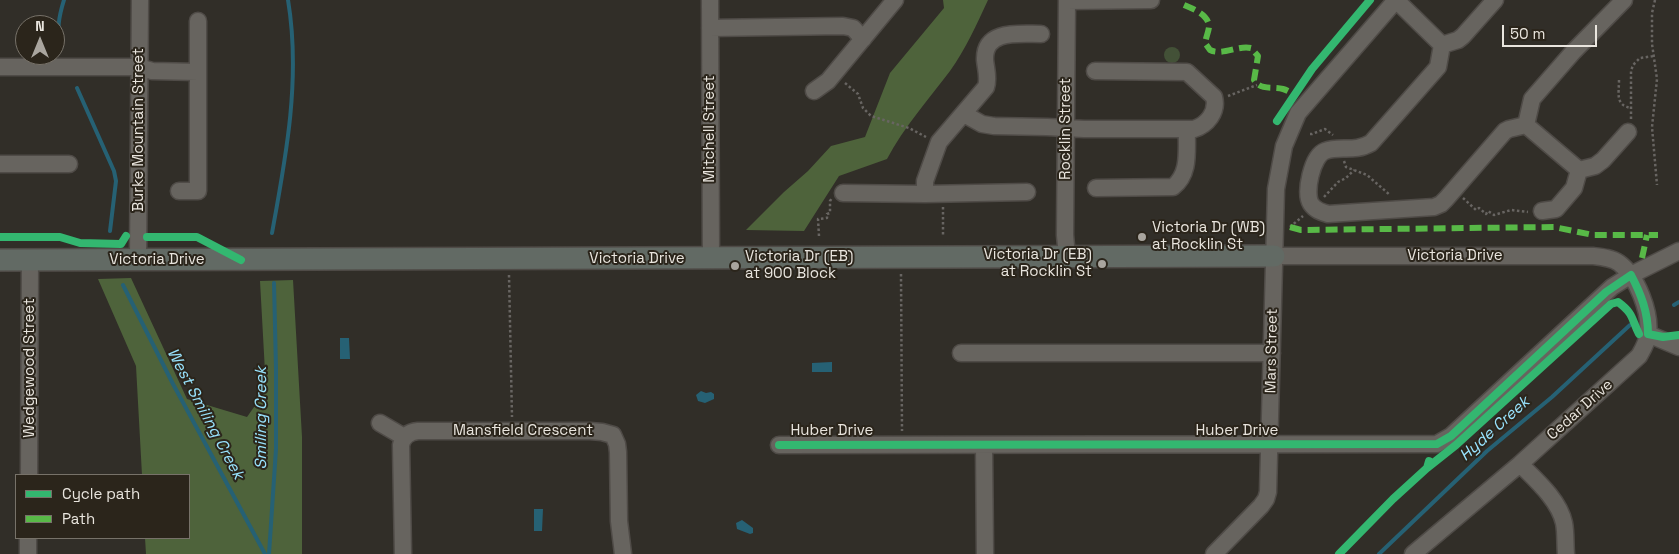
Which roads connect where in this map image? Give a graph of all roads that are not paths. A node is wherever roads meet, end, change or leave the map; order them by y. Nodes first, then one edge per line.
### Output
1 (140, 0) edge
2 (710, 0) edge
3 (895, 0) edge
4 (1151, 0) edge
5 (1396, 0) edge
6 (1495, 0) edge
7 (1624, 0) edge
8 (1067, 1) edge
9 (198, 21) dead end
10 (710, 28) junction
11 (1041, 34) dead end
12 (863, 39) junction
13 (1442, 45) junction
14 (0, 67) edge
15 (140, 67) junction
16 (1095, 71) dead end
17 (198, 72) junction
18 (814, 91) dead end
19 (964, 114) junction
20 (1526, 125) junction
21 (1066, 128) junction
22 (1187, 129) junction
23 (1628, 132) road end
24 (0, 164) edge
25 (69, 164) dead end
26 (1578, 170) junction
27 (1096, 188) dead end
28 (179, 191) dead end
29 (1027, 192) dead end
30 (925, 194) junction
31 (836, 197) road end
32 (1542, 211) road end
33 (1679, 251) edge
34 (1274, 256) junction
35 (1067, 257) junction
36 (711, 258) junction
37 (0, 260) edge
38 (30, 260) junction
39 (138, 260) junction
40 (1631, 275) junction
41 (1648, 334) junction
42 (1679, 347) edge
43 (961, 352) dead end
44 (1272, 353) junction
45 (380, 423) dead end
46 (404, 437) junction
47 (778, 445) dead end
48 (1270, 445) junction
49 (984, 446) junction
50 (1520, 464) junction
51 (29, 474) edge
52 (28, 539) edge
53 (28, 554) edge
54 (403, 554) edge
55 (623, 554) edge
56 (985, 554) edge
57 (1214, 554) edge
58 (1413, 554) edge
59 (1566, 554) edge

1 - 15 street, Burke Mountain Street
2 - 10 street, Mitchell Street
3 - 12 street
4 - 8 street
5 - 13 street
5 - 34 street
6 - 13 street
7 - 20 street
8 - 21 street, Rocklin Street
9 - 17 street
10 - 12 street
10 - 36 street, Mitchell Street
11 - 19 street
12 - 18 street
13 - 20 street
14 - 15 street
15 - 17 street
15 - 39 street, Burke Mountain Street
16 - 22 street
17 - 28 street
19 - 21 street
19 - 30 street
20 - 26 street
21 - 22 street
21 - 35 street, Rocklin Street
22 - 27 street
23 - 26 street
24 - 25 street
26 - 32 street
29 - 30 street
30 - 31 street
33 - 40 street
34 - 35 main road, Victoria Drive
34 - 40 street, Victoria Drive
34 - 44 street, Mars Street
35 - 36 main road, Victoria Drive
36 - 39 main road, Victoria Drive
37 - 38 main road, Victoria Drive
38 - 39 main road, Victoria Drive
38 - 51 street, Wedgewood Street
40 - 41 street
40 - 48 street, Huber Drive
41 - 42 street
41 - 50 street, Cedar Drive
43 - 44 street
44 - 48 street, Mars Street
45 - 46 street
46 - 54 street
46 - 55 street, Mansfield Crescent
47 - 49 street, Huber Drive
48 - 49 street, Huber Drive
48 - 57 street, Mars Street
49 - 56 street
50 - 58 street, Cedar Drive
50 - 59 street
52 - 53 street

